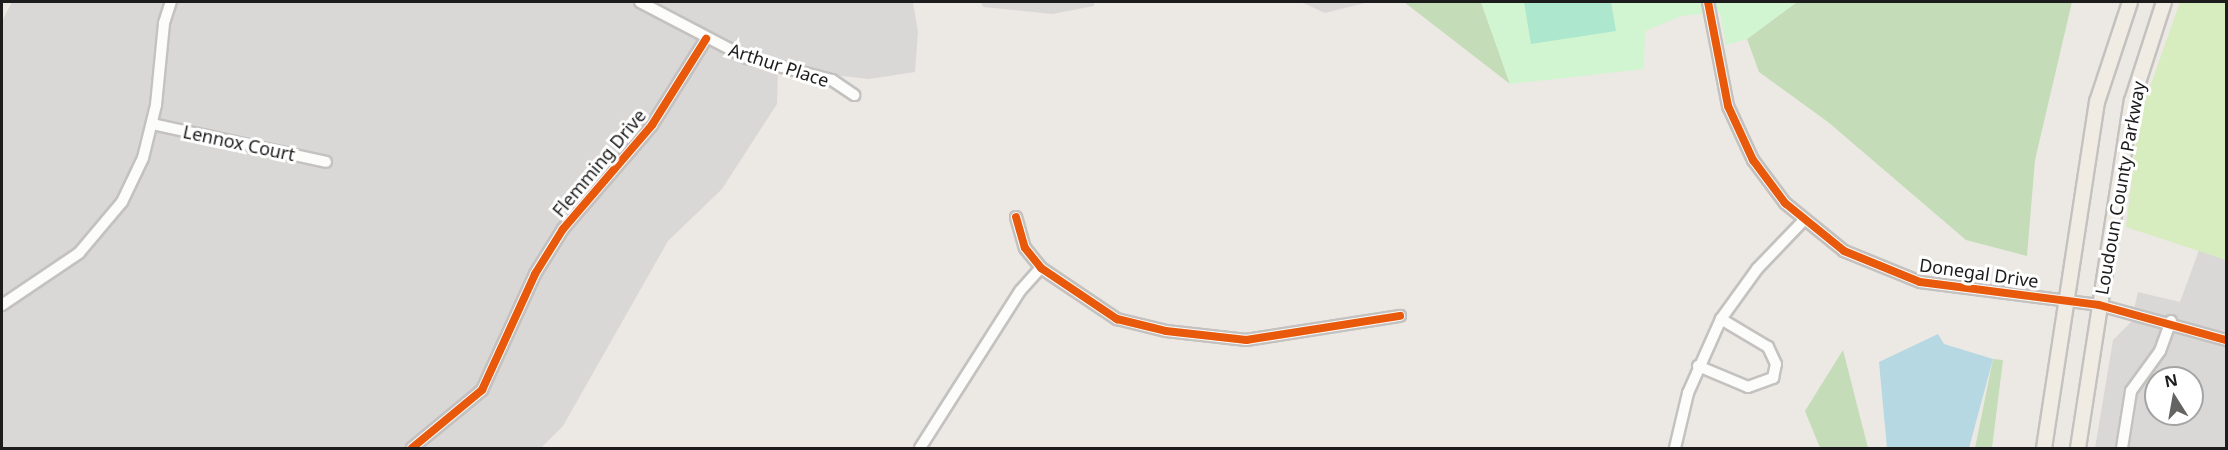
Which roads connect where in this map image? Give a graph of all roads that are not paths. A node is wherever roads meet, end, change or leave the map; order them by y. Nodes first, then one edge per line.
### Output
1 (171, 2) edge
2 (640, 2) edge
3 (1708, 2) edge
4 (2130, 2) edge
5 (2164, 2) edge
6 (706, 39) junction
7 (854, 95) dead end
8 (152, 124) junction
9 (327, 162) dead end
10 (1016, 217) dead end
11 (1803, 221) junction
12 (1041, 268) junction
13 (2067, 301) junction
14 (2, 305) edge
15 (2098, 305) junction
16 (1400, 316) dead end
17 (1721, 319) junction
18 (2171, 321) junction
19 (2226, 340) edge
20 (1698, 366) junction
21 (412, 448) edge
22 (920, 448) edge
23 (1675, 448) edge
24 (2044, 448) edge
25 (2078, 448) edge
26 (2122, 448) edge

1 - 8 street
2 - 6 street, Arthur Place
3 - 11 street, Donegal Drive
4 - 13 main road, Loudoun County Parkway
5 - 15 main road, Loudoun County Parkway
6 - 7 street, Arthur Place
6 - 21 street, Flemming Drive
8 - 9 street, Lennox Court
8 - 14 street
10 - 12 street
11 - 13 street, Donegal Drive
11 - 17 street
12 - 16 street
12 - 22 street
13 - 15 street, Donegal Drive
13 - 24 main road, Loudoun County Parkway
15 - 18 street, Donegal Drive
15 - 25 main road, Loudoun County Parkway
17 - 20 street
17 - 20 street
18 - 19 street, Donegal Drive
18 - 26 street
20 - 23 street

